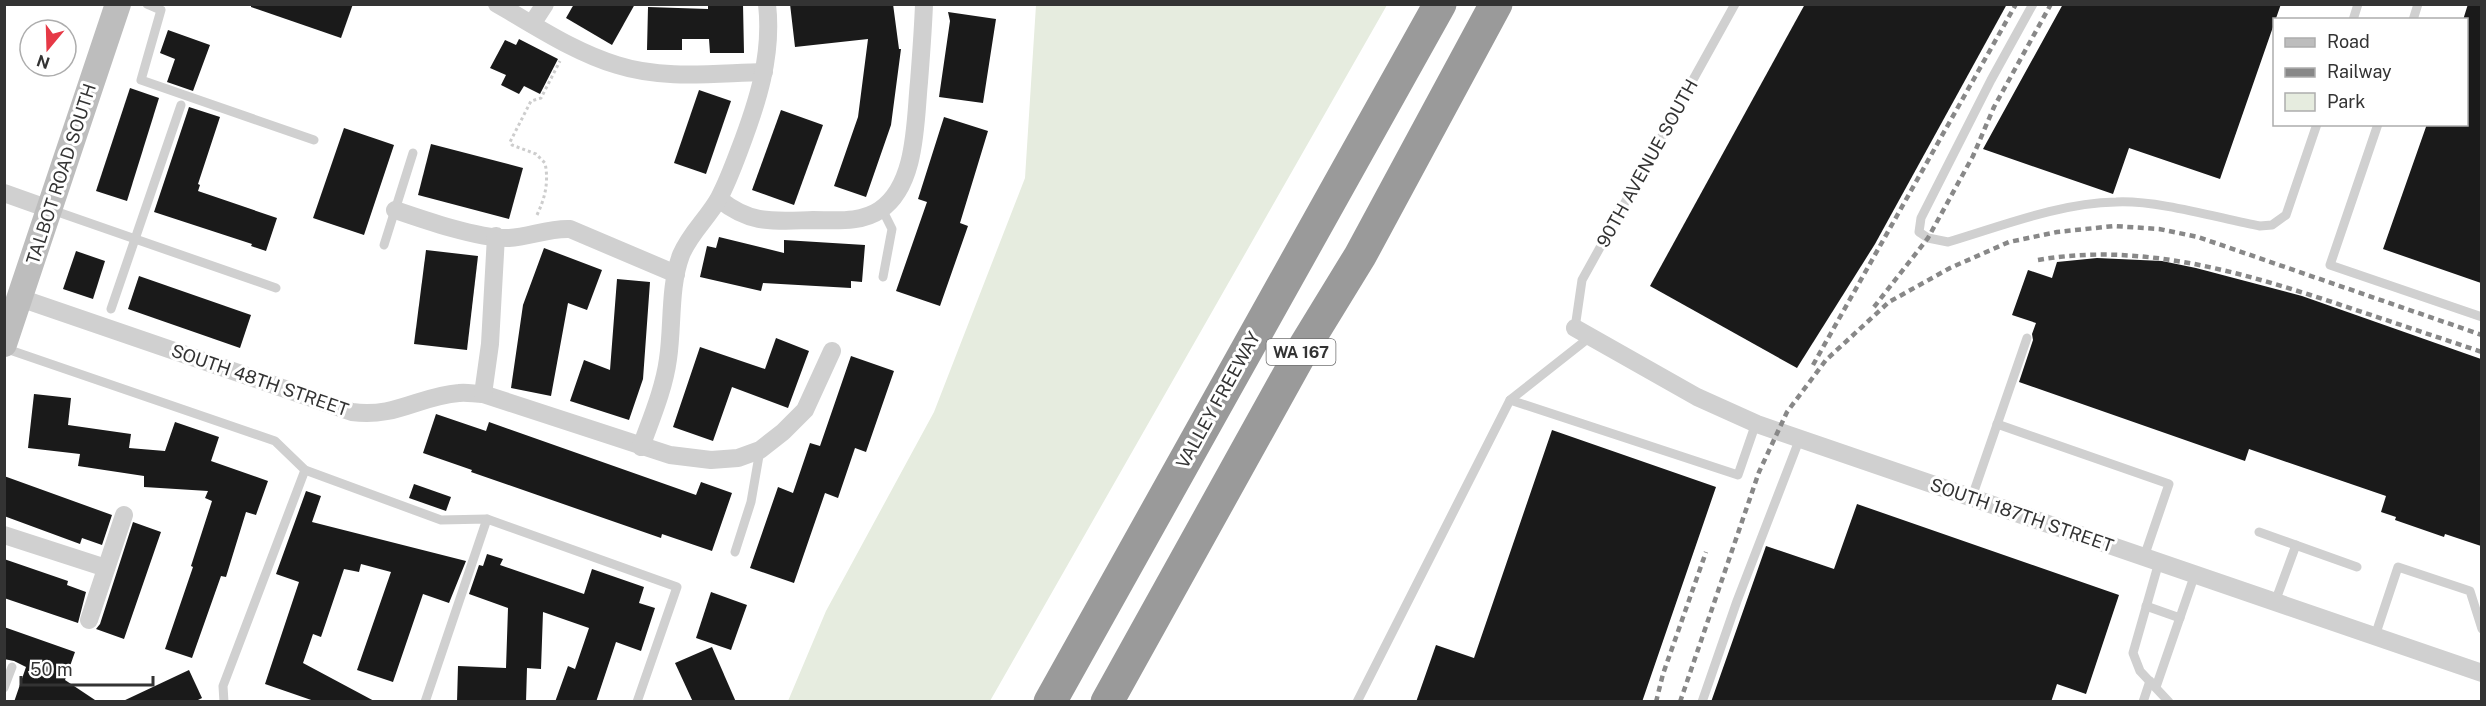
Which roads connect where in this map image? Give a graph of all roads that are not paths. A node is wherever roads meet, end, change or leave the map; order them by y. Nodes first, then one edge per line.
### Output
1 (118, 4) edge
2 (147, 4) edge
3 (497, 4) edge
4 (545, 4) edge
5 (767, 4) edge
6 (924, 4) edge
7 (1440, 4) edge
8 (1453, 4) edge
9 (1496, 4) edge
10 (1735, 4) edge
11 (2033, 4) edge
12 (532, 24) junction
13 (764, 72) junction
14 (181, 105) dead end
15 (2316, 126) edge
16 (2377, 126) edge
17 (314, 140) dead end
18 (413, 153) dead end
19 (4, 193) edge
20 (719, 199) junction
21 (49, 209) junction
22 (882, 209) junction
23 (395, 210) junction
24 (496, 236) junction
25 (135, 239) junction
26 (384, 245) dead end
27 (676, 274) junction
28 (883, 277) dead end
29 (276, 288) dead end
30 (20, 298) junction
31 (111, 309) dead end
32 (2481, 317) edge
33 (1583, 332) junction
34 (2027, 338) dead end
35 (4, 346) edge
36 (832, 351) dead end
37 (483, 394) junction
38 (1510, 400) junction
39 (1756, 423) junction
40 (1997, 424) junction
41 (1800, 438) junction
42 (641, 447) junction
43 (760, 450) junction
44 (305, 470) junction
45 (1972, 497) junction
46 (124, 515) dead end
47 (487, 519) junction
48 (2259, 532) dead end
49 (4, 535) edge
50 (2296, 545) junction
51 (735, 552) dead end
52 (2152, 559) junction
53 (2357, 567) dead end
54 (106, 568) junction
55 (2195, 574) junction
56 (2275, 602) junction
57 (2146, 606) junction
58 (2180, 618) junction
59 (89, 620) dead end
60 (2481, 629) edge
61 (2375, 636) junction
62 (1072, 661) junction
63 (12, 667) dead end
64 (2481, 673) edge
65 (2153, 684) junction
66 (4, 688) edge
67 (224, 702) edge
68 (425, 702) edge
69 (637, 702) edge
70 (1043, 702) edge
71 (1050, 702) edge
72 (1068, 702) edge
73 (1107, 702) edge
74 (1357, 702) edge
75 (1702, 702) edge
76 (2143, 702) edge
77 (2169, 702) edge

1 - 21 street, TALBOT ROAD SOUTH
2 - 17 lane
3 - 12 street
4 - 12 street
5 - 13 street
6 - 22 street
7 - 62 highway, VALLEY FREEWAY / WA 167
8 - 72 highway
9 - 73 highway, WA 167
10 - 33 lane, 90TH AVENUE SOUTH
11 - 15 lane
12 - 13 street
13 - 20 street
14 - 25 lane
16 - 32 lane
18 - 23 lane
19 - 21 street
20 - 22 street
20 - 27 street
21 - 25 lane
21 - 30 street, TALBOT ROAD SOUTH
22 - 28 lane
23 - 24 street
23 - 26 lane
24 - 27 street
24 - 37 street
25 - 29 lane
25 - 31 lane
27 - 42 street
30 - 35 street, TALBOT ROAD SOUTH
30 - 37 street, SOUTH 48TH STREET
33 - 38 lane
33 - 39 street, SOUTH 187TH STREET
34 - 40 lane
35 - 44 lane
36 - 43 street
37 - 42 street, SOUTH 48TH STREET
38 - 39 lane
38 - 74 lane
39 - 41 street, SOUTH 187TH STREET
40 - 45 lane
40 - 52 lane
41 - 45 street, SOUTH 187TH STREET
41 - 75 lane
42 - 43 street, SOUTH 48TH STREET
43 - 51 lane
44 - 47 lane
44 - 67 lane
45 - 52 street, SOUTH 187TH STREET
46 - 54 street
47 - 68 lane
47 - 69 lane
48 - 50 lane
49 - 54 street
50 - 53 lane
50 - 56 lane
52 - 55 street, SOUTH 187TH STREET
52 - 57 lane
54 - 59 street
55 - 56 street, SOUTH 187TH STREET
55 - 58 lane
56 - 61 street, SOUTH 187TH STREET
57 - 58 lane
57 - 65 lane
58 - 65 lane
60 - 61 lane
61 - 64 street, SOUTH 187TH STREET
62 - 70 highway
62 - 71 highway, VALLEY FREEWAY / WA 167
63 - 66 lane
65 - 76 lane
65 - 77 lane

